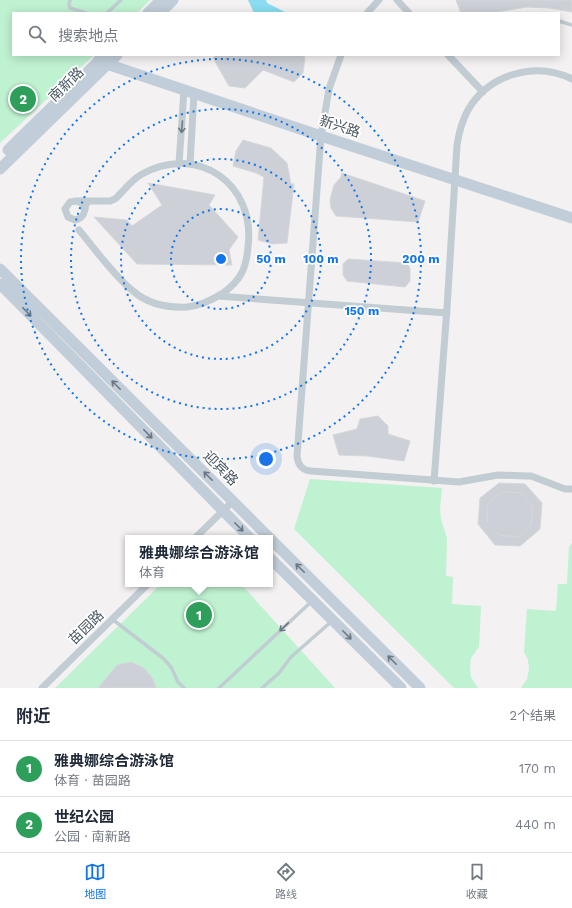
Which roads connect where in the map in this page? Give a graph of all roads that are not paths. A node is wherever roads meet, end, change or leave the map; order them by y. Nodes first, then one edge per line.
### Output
1 (70, 0) edge
2 (121, 0) edge
3 (161, 0) edge
4 (173, 0) edge
5 (379, 0) edge
6 (397, 0) edge
7 (112, 9) junction
8 (83, 12) edge
9 (108, 12) edge
10 (115, 12) edge
11 (149, 12) edge
12 (161, 12) edge
13 (368, 12) edge
14 (408, 12) edge
15 (560, 22) edge
16 (572, 25) edge
17 (114, 56) edge
18 (341, 56) edge
19 (449, 56) edge
20 (104, 60) edge
21 (572, 79) edge
22 (189, 92) junction
23 (482, 92) junction
24 (321, 136) junction
25 (0, 158) edge
26 (179, 164) junction
27 (190, 164) junction
28 (0, 169) edge
29 (455, 180) junction
30 (76, 200) junction
31 (89, 201) junction
32 (85, 208) junction
33 (68, 217) junction
34 (572, 218) edge
35 (80, 219) junction
36 (79, 230) junction
37 (0, 269) edge
38 (0, 284) edge
39 (218, 296) junction
40 (309, 302) junction
41 (447, 313) junction
42 (434, 481) junction
43 (572, 489) edge
44 (233, 500) junction
45 (223, 510) junction
46 (198, 535) edge
47 (247, 535) edge
48 (268, 535) edge
49 (273, 540) edge
50 (273, 561) edge
51 (145, 587) edge
52 (313, 600) junction
53 (112, 619) junction
54 (333, 620) junction
55 (42, 688) edge
56 (184, 688) edge
57 (219, 688) edge
58 (262, 688) edge
59 (401, 688) edge
60 (420, 688) edge

1 - 8 lane
2 - 7 lane
3 - 11 main road
4 - 12 main road
5 - 13 street
6 - 14 street
7 - 9 lane
7 - 10 lane
15 - 16 lane
17 - 20 main road, 南新路
18 - 24 street
19 - 23 street
20 - 22 main road, 新兴路
20 - 25 main road, 南新路
20 - 28 main road, 南新路
21 - 23 street
22 - 24 main road, 新兴路
22 -> 26 street
22 - 27 street
23 - 29 street
24 - 29 main road, 新兴路
24 - 40 street
26 - 27 street
26 - 31 street
27 - 39 street
29 - 34 main road, 新兴路
29 - 41 street
30 - 31 street
30 - 32 street
30 - 33 street
31 - 32 street
32 - 35 street
33 - 35 street
33 - 36 street
35 - 36 street
36 - 39 street
44 -> 37 main road, 迎宾路
38 -> 45 main road, 迎宾路
39 - 40 street
40 - 41 street
40 - 42 street
41 - 42 street
42 - 43 street
44 - 45 street
48 -> 44 main road, 迎宾路
45 - 46 street
45 -> 47 main road, 迎宾路
60 -> 49 main road, 迎宾路
50 - 52 main road
51 - 53 street, 苗园路
52 - 54 main road
52 -> 57 lane
53 - 55 street, 苗园路
53 - 56 lane
54 - 58 lane
54 -> 59 main road

